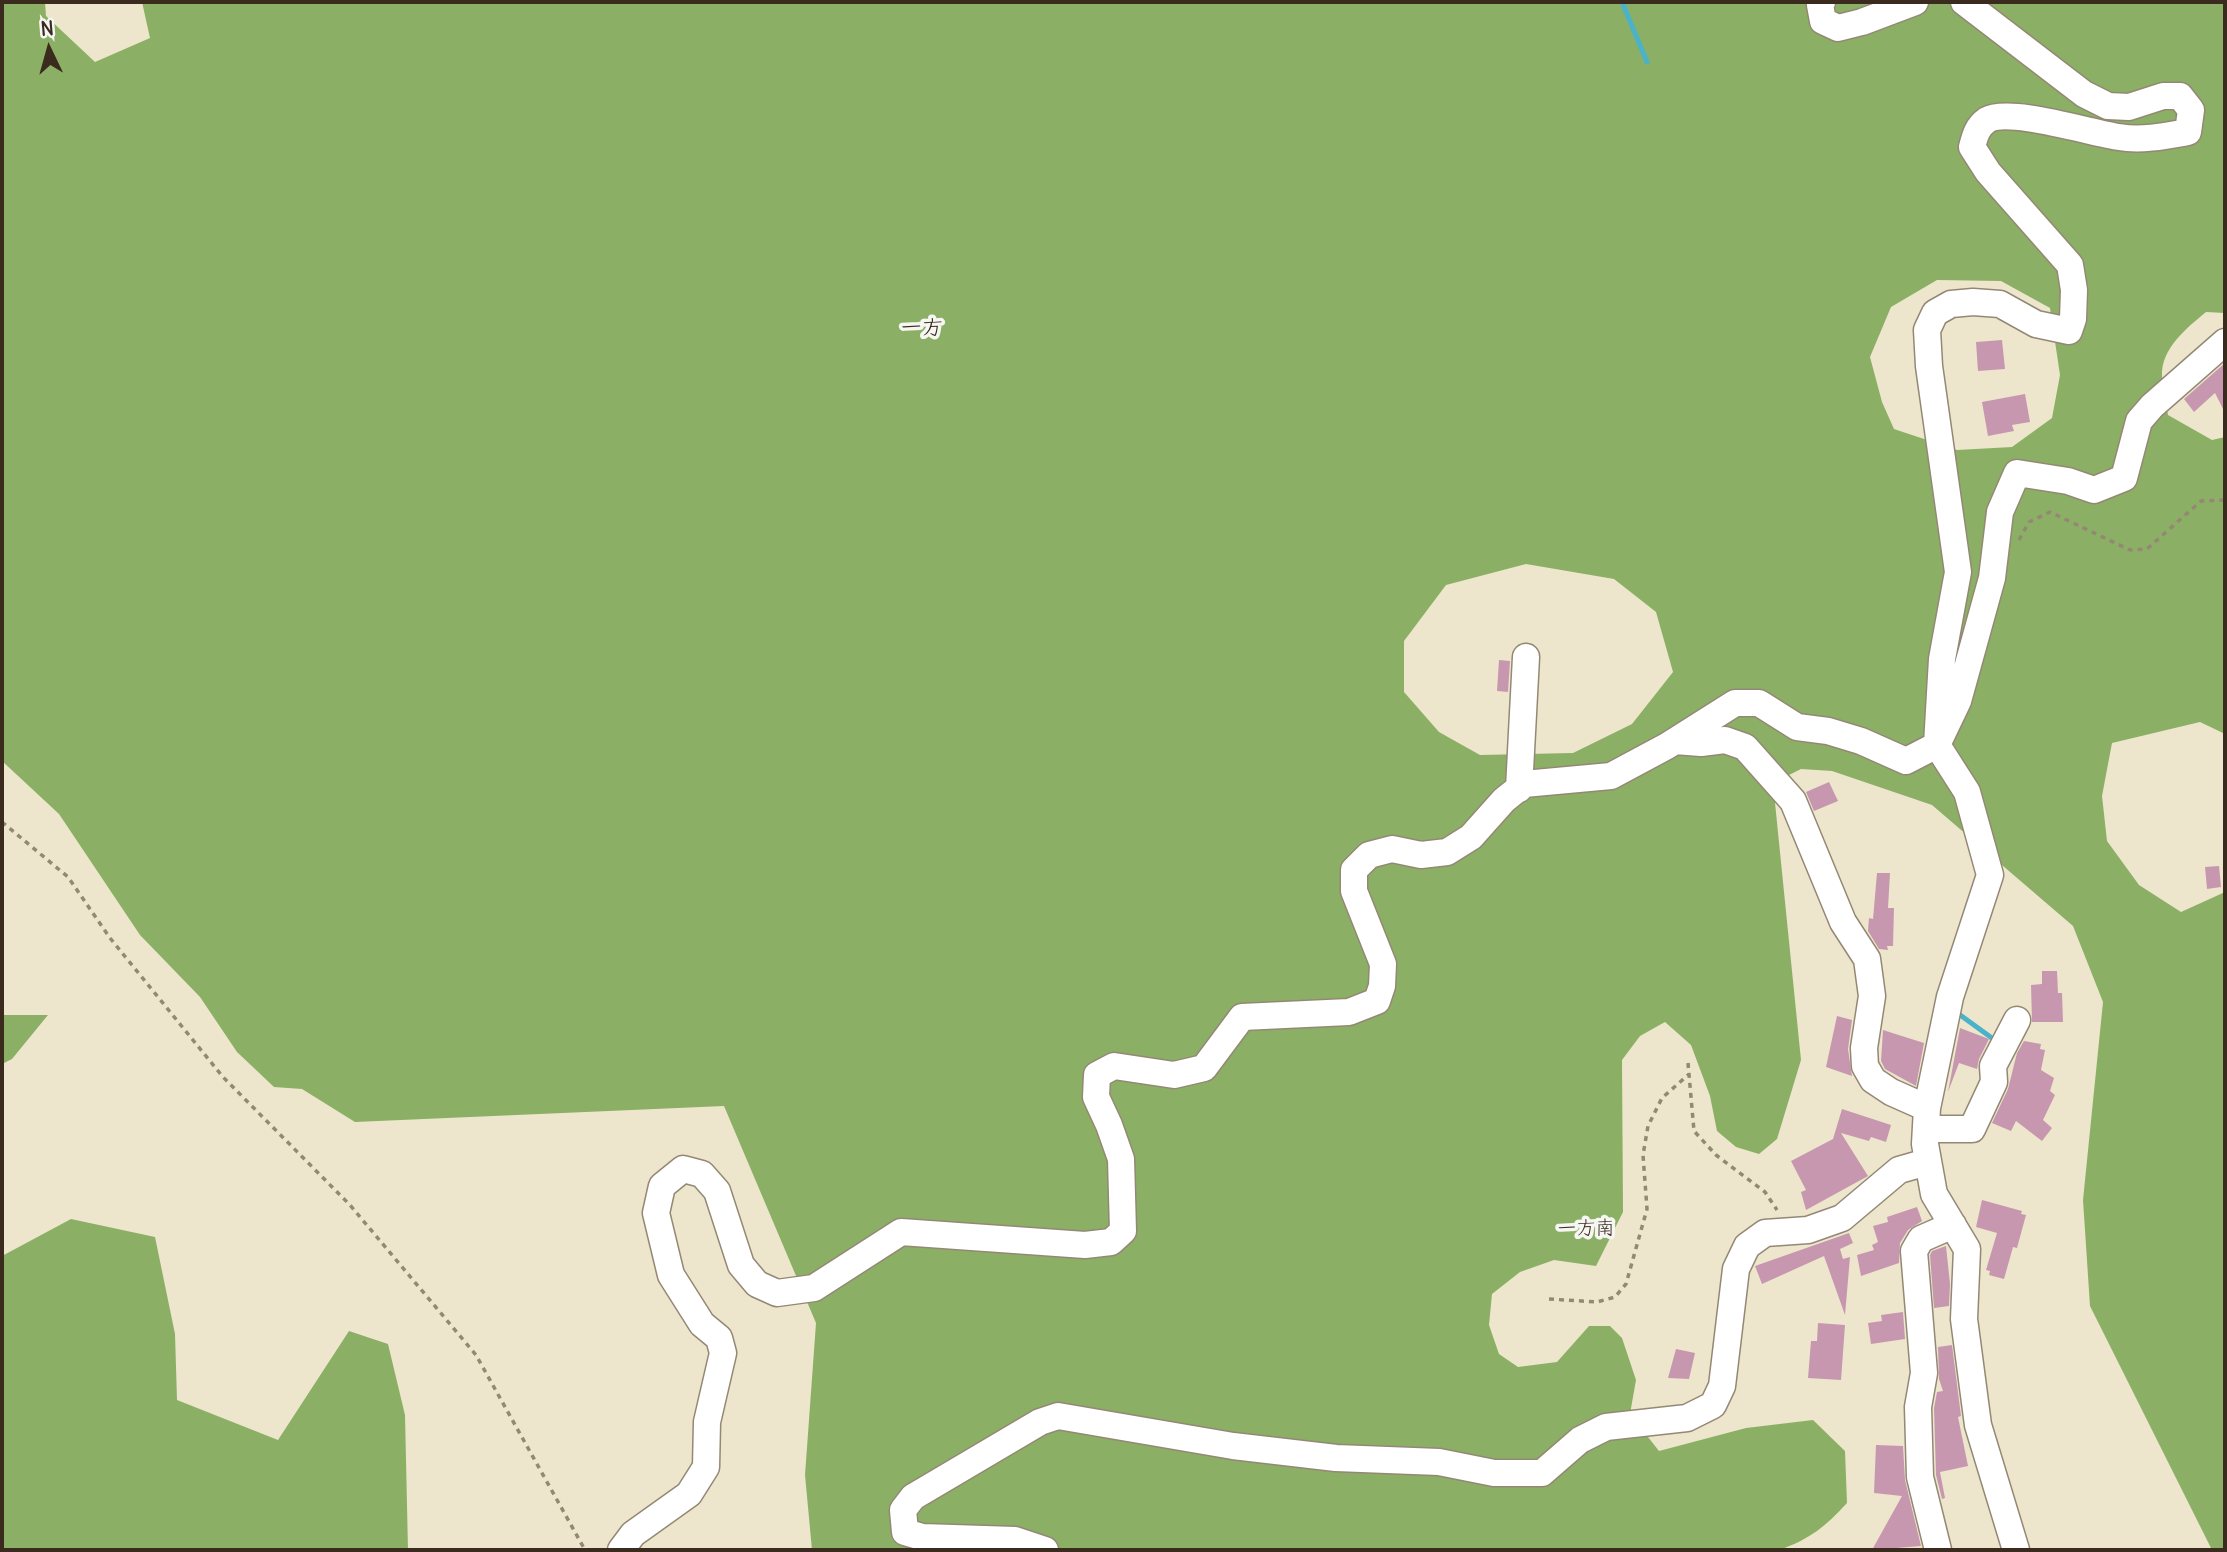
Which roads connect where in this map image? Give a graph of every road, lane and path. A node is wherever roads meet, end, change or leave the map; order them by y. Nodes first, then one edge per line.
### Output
1 (1822, 2) edge
2 (1915, 2) edge
3 (1964, 2) edge
4 (2225, 342) edge
5 (2225, 500) edge
6 (2016, 546) dead end
7 (1526, 657) dead end
8 (1675, 741) junction
9 (1937, 745) junction
10 (1519, 789) junction
11 (2, 822) edge
12 (2017, 1020) dead end
13 (1688, 1063) dead end
14 (1688, 1074) junction
15 (1926, 1119) junction
16 (1927, 1162) junction
17 (1953, 1225) junction
18 (1787, 1231) junction
19 (1549, 1299) dead end
20 (586, 1550) edge
21 (621, 1550) edge
22 (1045, 1550) edge
23 (1938, 1550) edge
24 (2016, 1550) edge

1 - 2 street
3 - 9 street
4 - 9 street
5 - 6 path
7 - 10 street
8 - 9 street
8 - 10 street
8 - 15 street
9 - 15 street
10 - 21 street
11 - 20 path
12 - 15 street
13 - 14 path
14 - 18 path
14 - 19 path
15 - 16 street
16 - 17 street
16 - 18 street
17 - 23 street
17 - 24 street
18 - 22 street

